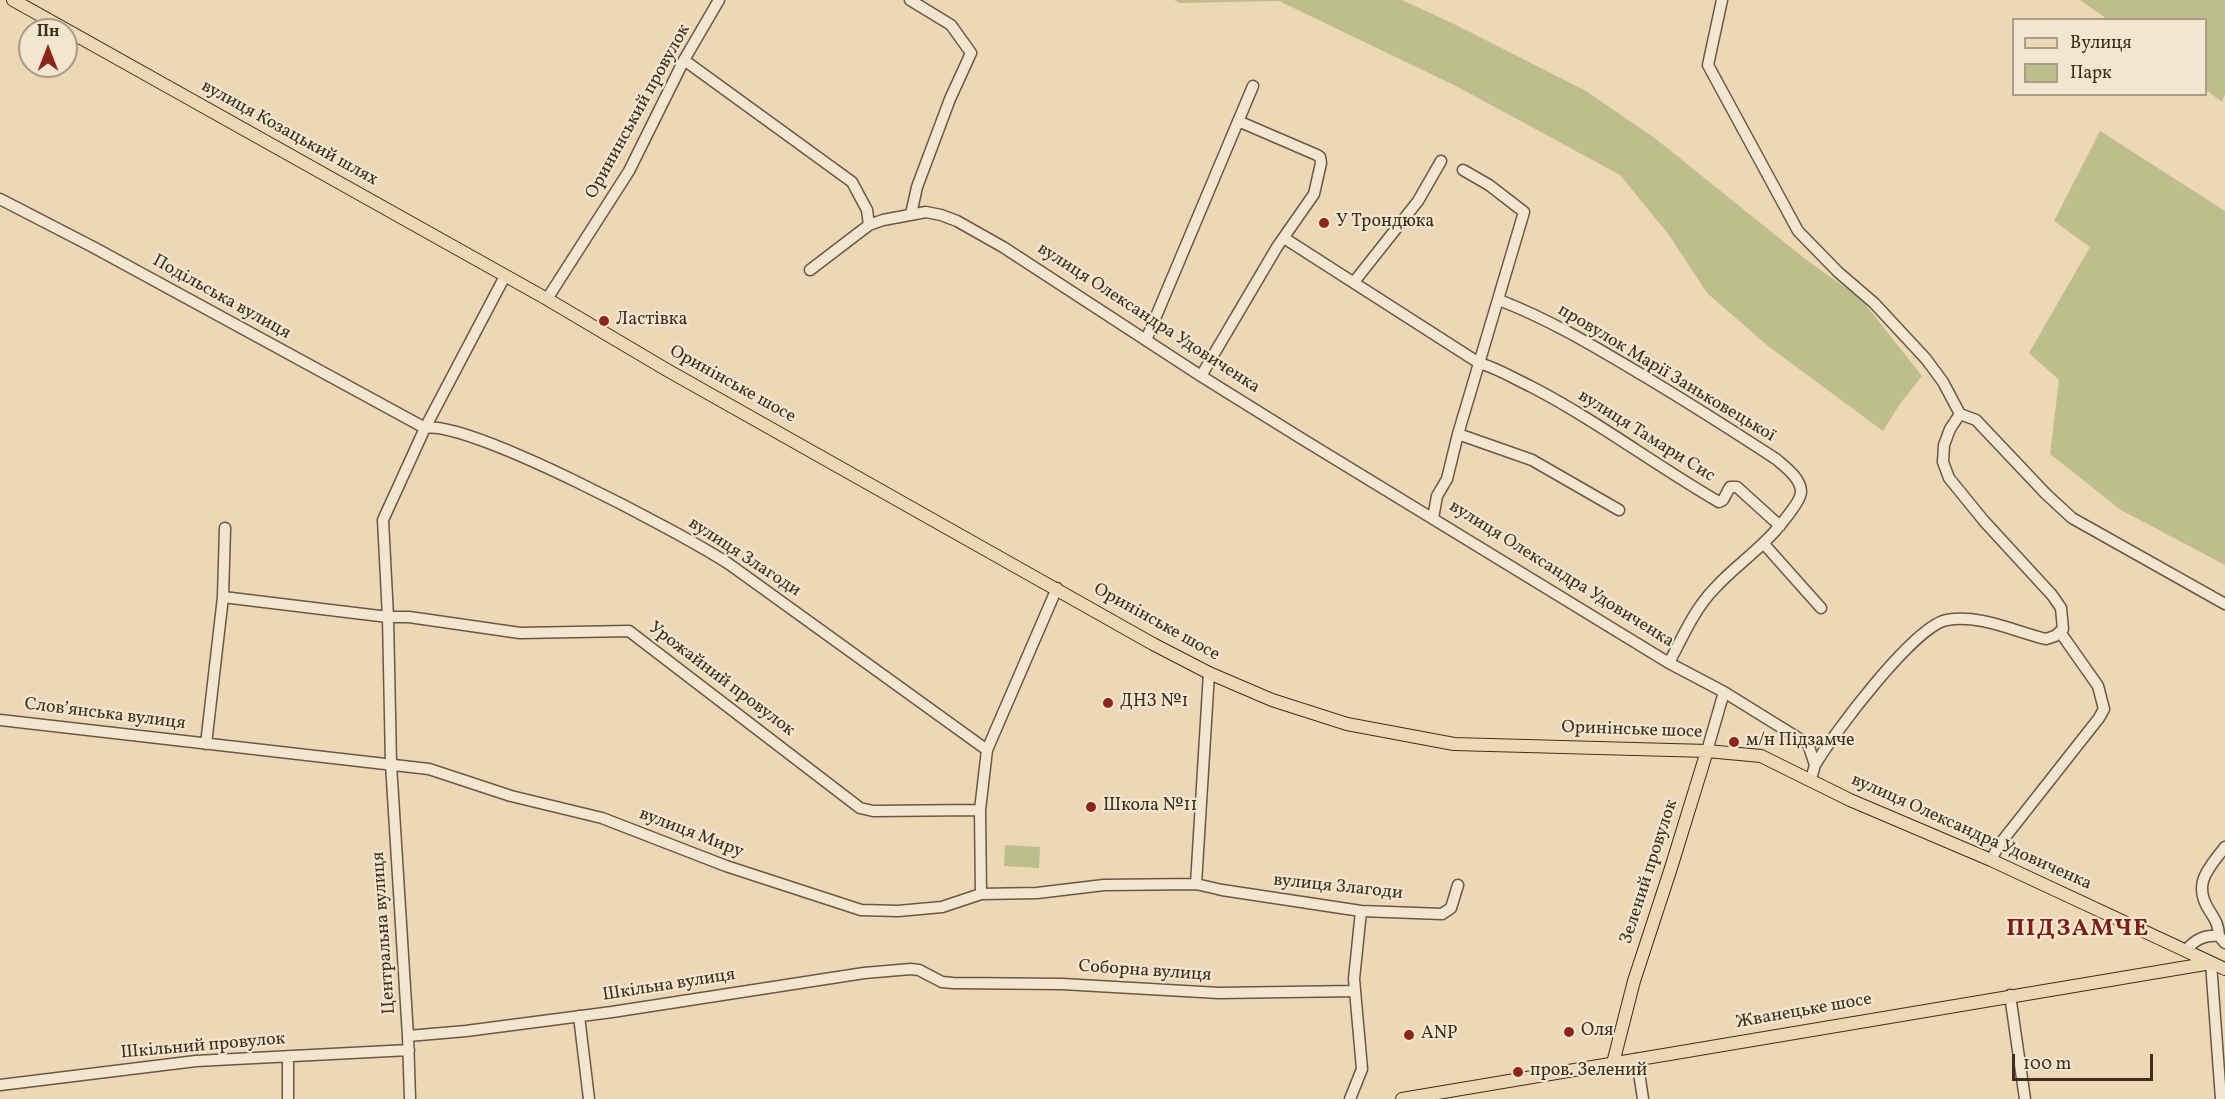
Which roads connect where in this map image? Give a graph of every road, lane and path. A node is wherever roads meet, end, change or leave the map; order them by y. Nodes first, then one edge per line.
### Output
1 (13, 0) edge
2 (719, 0) edge
3 (910, 0) edge
4 (1722, 0) edge
5 (684, 60) junction
6 (1253, 86) dead end
7 (1238, 121) junction
8 (1441, 161) dead end
9 (1463, 171) dead end
10 (0, 199) edge
11 (911, 214) junction
12 (869, 225) junction
13 (1284, 238) junction
14 (810, 270) dead end
15 (505, 276) junction
16 (1354, 282) junction
17 (547, 299) junction
18 (1499, 300) junction
19 (1146, 340) junction
20 (1479, 363) junction
21 (1201, 376) junction
22 (1960, 414) junction
23 (425, 428) junction
24 (1458, 434) junction
25 (1619, 510) dead end
26 (1433, 518) junction
27 (1780, 526) junction
28 (225, 528) dead end
29 (1764, 544) junction
30 (1058, 588) junction
31 (223, 597) junction
32 (2225, 604) edge
33 (1821, 608) dead end
34 (388, 616) junction
35 (2061, 632) junction
36 (1669, 663) junction
37 (1209, 673) junction
38 (1724, 692) junction
39 (0, 720) edge
40 (206, 744) junction
41 (987, 750) junction
42 (1707, 750) junction
43 (391, 765) junction
44 (1815, 765) junction
45 (1811, 779) junction
46 (980, 810) junction
47 (2225, 847) edge
48 (1991, 860) junction
49 (1196, 884) junction
50 (1458, 885) dead end
51 (981, 894) junction
52 (1361, 910) junction
53 (2222, 940) edge
54 (2186, 950) junction
55 (2211, 963) junction
56 (2225, 969) edge
57 (933, 978) joint
58 (1355, 991) junction
59 (2010, 995) junction
60 (579, 1016) junction
61 (408, 1036) junction
62 (408, 1050) junction
63 (288, 1056) junction
64 (1637, 1059) junction
65 (1613, 1063) junction
66 (0, 1085) edge
67 (288, 1099) edge
68 (410, 1099) edge
69 (589, 1099) edge
70 (1350, 1099) edge
71 (1402, 1099) edge
72 (1643, 1099) edge
73 (2025, 1099) edge
74 (2221, 1099) edge

1 - 15 main road, вулиця Козацький шлях
2 - 5 street, Орининський провулок
3 - 11 street
4 - 22 street
5 - 12 street
5 - 17 street, Орининський провулок
6 - 7 street
7 - 13 street
7 - 19 street
8 - 16 street
9 - 18 street
10 - 23 street, Подільська вулиця
11 - 12 street, вулиця Олександра Удовиченка
11 - 19 street, вулиця Олександра Удовиченка
12 - 14 street, вулиця Олександра Удовиченка
13 - 16 street
13 - 21 street
15 - 17 main road, вулиця Козацький шлях
15 - 23 street, Центральна вулиця
16 - 20 street
17 - 30 main road, Оринінське шосе
18 - 20 street
18 - 27 street, провулок Марії Заньковецької
19 - 21 street, вулиця Олександра Удовиченка
20 - 24 street
20 - 27 street, вулиця Тамари Сис
21 - 26 street, вулиця Олександра Удовиченка
22 - 32 street
22 - 35 street
23 - 34 street, Центральна вулиця
23 - 41 street, вулиця Злагоди
24 - 25 street
24 - 26 street
26 - 36 street, вулиця Олександра Удовиченка
27 - 29 street
28 - 31 street, Словʼянська вулиця
29 - 33 street
29 - 36 street
30 - 37 main road, Оринінське шосе
30 - 41 street
31 - 34 street
31 - 40 street, Словʼянська вулиця
34 - 43 street, Центральна вулиця
34 - 46 street, Урожайний провулок
35 - 44 street
35 - 48 street
36 - 38 street, вулиця Олександра Удовиченка
37 - 42 main road, Оринінське шосе
37 - 49 street
38 - 42 street, Зелений провулок
38 - 44 street, вулиця Олександра Удовиченка
39 - 40 street, Словʼянська вулиця
40 - 43 street, Словʼянська вулиця
41 - 46 street
42 - 45 main road, Оринінське шосе
42 - 65 main road, Зелений провулок
43 - 51 street, вулиця Миру
43 - 61 street, Центральна вулиця
44 - 45 street
45 - 48 main road, вулиця Олександра Удовиченка
46 - 51 street
47 - 53 street
48 - 54 main road, вулиця Олександра Удовиченка
49 - 51 street, вулиця Злагоди
49 - 52 street, вулиця Злагоди
50 - 52 street, вулиця Злагоди
52 - 58 street
53 - 54 street
54 - 55 main road, вулиця Олександра Удовиченка
55 - 56 main road, вулиця Олександра Удовиченка
55 - 59 main road, Жванецьке шосе
55 - 74 street
57 - 58 street, Соборна вулиця
57 - 60 street, Шкільна вулиця
58 - 70 street
59 - 64 main road, Жванецьке шосе
59 - 73 street
60 - 61 street, Шкільна вулиця
60 - 69 street
61 - 62 street, Центральна вулиця
62 - 63 street, Шкільний провулок
62 - 68 street, Центральна вулиця
63 - 66 street, Шкільний провулок
63 - 67 street
64 - 65 main road, Жванецьке шосе
64 - 72 street
65 - 71 main road, Жванецьке шосе

